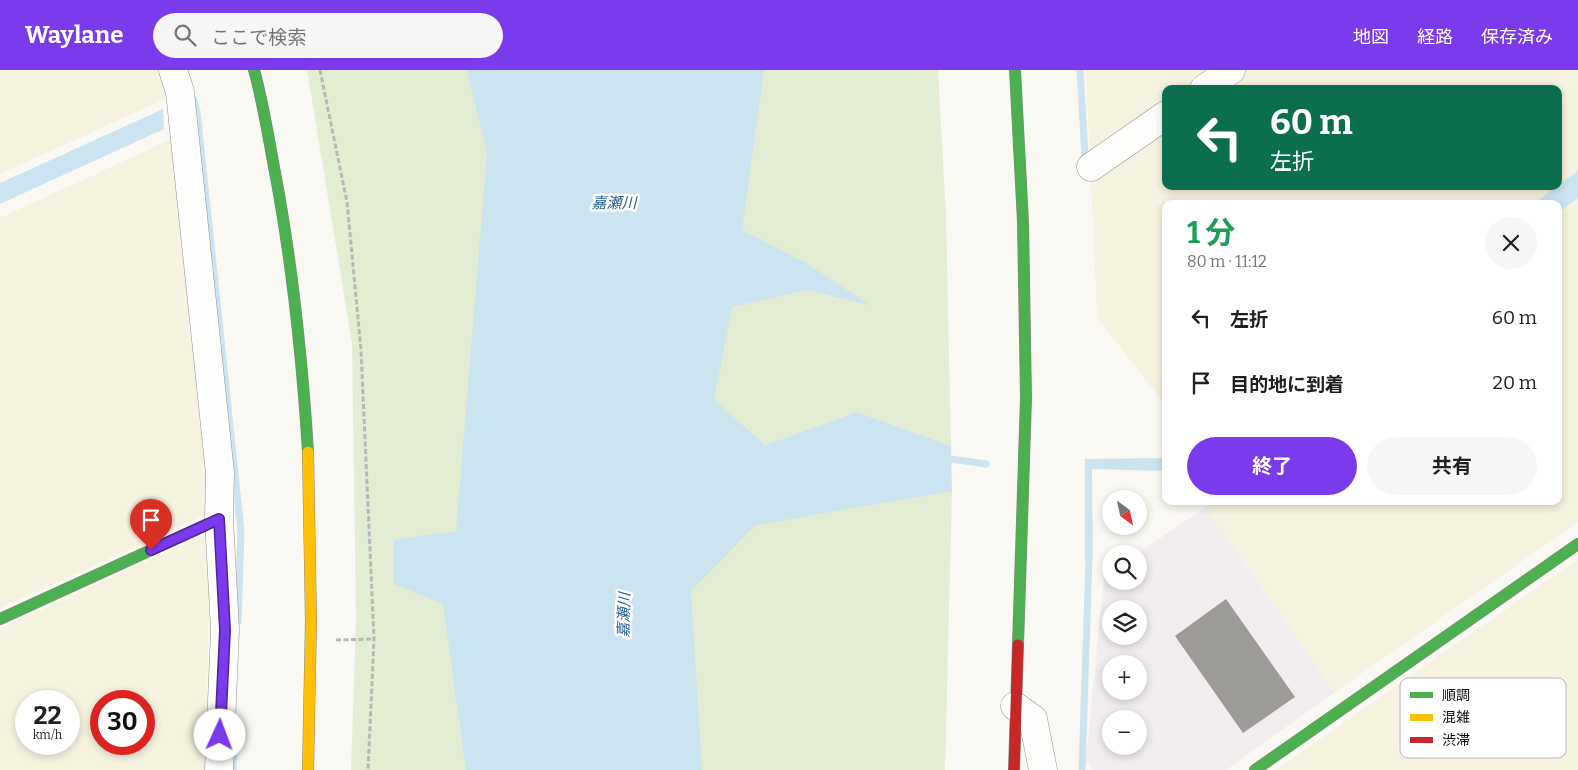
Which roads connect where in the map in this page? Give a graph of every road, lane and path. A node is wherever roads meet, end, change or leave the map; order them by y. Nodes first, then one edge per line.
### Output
1 (173, 70) edge
2 (254, 70) edge
3 (320, 70) edge
4 (1015, 70) edge
5 (1231, 70) edge
6 (1210, 85) edge
7 (1162, 118) edge
8 (1091, 167) dead end
9 (219, 519) junction
10 (1578, 544) edge
11 (0, 619) edge
12 (374, 639) junction
13 (312, 641) junction
14 (1015, 706) junction
15 (219, 770) edge
16 (308, 770) edge
17 (368, 770) edge
18 (1014, 770) edge
19 (1043, 770) edge
20 (1255, 770) edge

1 - 9 street
2 - 13 street
3 - 12 path
4 - 14 street
5 - 6 street
7 - 8 street
9 - 11 street
9 - 15 street
10 - 20 street
12 - 13 path
12 - 17 path
13 - 16 street
14 - 18 street
14 - 19 street

